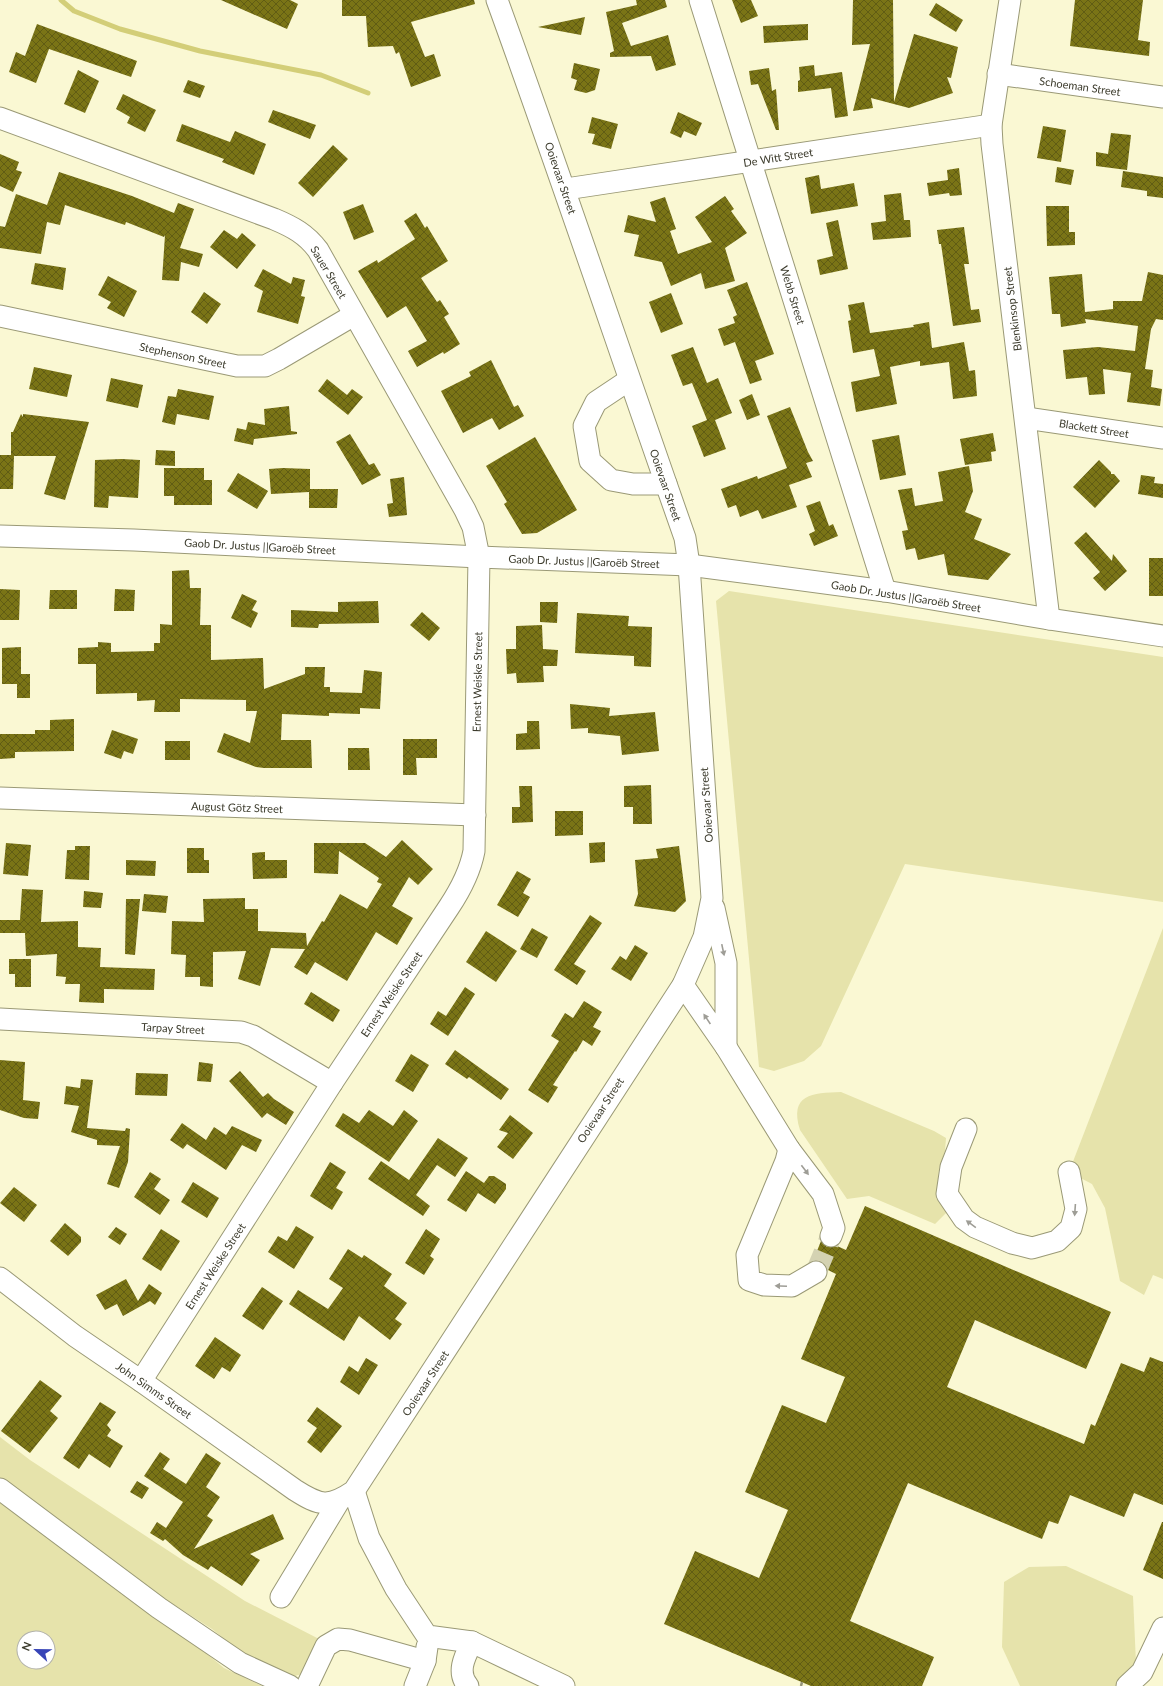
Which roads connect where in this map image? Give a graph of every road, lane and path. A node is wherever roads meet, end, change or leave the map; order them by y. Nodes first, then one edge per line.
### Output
1 (498, 0) edge
2 (700, 0) edge
3 (1010, 0) edge
4 (998, 74) junction
5 (1163, 97) edge
6 (0, 118) edge
7 (991, 125) junction
8 (750, 161) junction
9 (566, 189) junction
10 (354, 315) junction
11 (0, 316) edge
12 (629, 380) junction
13 (1026, 418) junction
14 (1163, 438) edge
15 (666, 484) junction
16 (0, 536) edge
17 (480, 558) junction
18 (689, 565) junction
19 (885, 591) junction
20 (1049, 619) junction
21 (1163, 636) edge
22 (0, 798) edge
23 (475, 815) junction
24 (712, 898) junction
25 (684, 984) junction
26 (0, 1019) edge
27 (726, 1046) junction
28 (332, 1083) junction
29 (966, 1129) dead end
30 (789, 1149) junction
31 (1069, 1172) dead end
32 (831, 1236) tunnel mouth
33 (816, 1272) tunnel mouth
34 (0, 1278) edge
35 (142, 1380) junction
36 (0, 1489) edge
37 (347, 1496) junction
38 (281, 1597) dead end
39 (1163, 1628) edge
40 (427, 1636) junction
41 (472, 1642) junction
42 (425, 1661) junction
43 (802, 1682) dead end
44 (290, 1686) edge
45 (308, 1686) edge
46 (415, 1686) edge
47 (468, 1686) edge
48 (564, 1686) edge
49 (801, 1686) edge
50 (1127, 1686) edge

1 - 9 street, Ooievaar Street
2 - 8 street, Webb Street
3 - 4 street, Blenkinsop Street
4 - 5 street, Schoeman Street
4 - 7 street, Blenkinsop Street
6 - 10 street, Sauer Street
7 - 8 street, De Witt Street
7 - 13 street, Blenkinsop Street
8 - 9 street, De Witt Street
8 - 19 street, Webb Street
9 - 12 street, Ooievaar Street
10 - 11 street, Stephenson Street
10 - 17 street, Sauer Street
12 - 15 street, Ooievaar Street
12 - 15 street
13 - 14 street, Blackett Street
13 - 20 street, Blenkinsop Street
15 - 18 street, Ooievaar Street
16 - 17 street, Gaob Dr. Justus ǁGaroëb Street
17 - 18 street, Gaob Dr. Justus ǁGaroëb Street
17 - 23 street, Ernest Weiske Street
18 - 19 street, Gaob Dr. Justus ǁGaroëb Street
18 - 24 street, Ooievaar Street
19 - 20 street, Gaob Dr. Justus ǁGaroëb Street
20 - 21 street, Gaob Dr. Justus ǁGaroëb Street
22 - 23 street, August Götz Street
23 - 28 street, Ernest Weiske Street
24 - 25 street, Ooievaar Street
24 -> 27 street
27 -> 25 street
25 - 37 street, Ooievaar Street
26 - 28 street, Tarpay Street
27 - 30 street
28 - 35 street, Ernest Weiske Street
31 -> 29 street
30 -> 32 street
33 -> 30 street
34 - 35 street, John Simms Street
35 - 37 street, John Simms Street
36 - 44 street
37 - 38 street, Ooievaar Street
37 - 40 street
39 - 50 street
40 - 41 street
40 - 42 street
41 - 47 street
41 - 48 street
42 - 45 street
42 - 46 street
43 - 49 path

